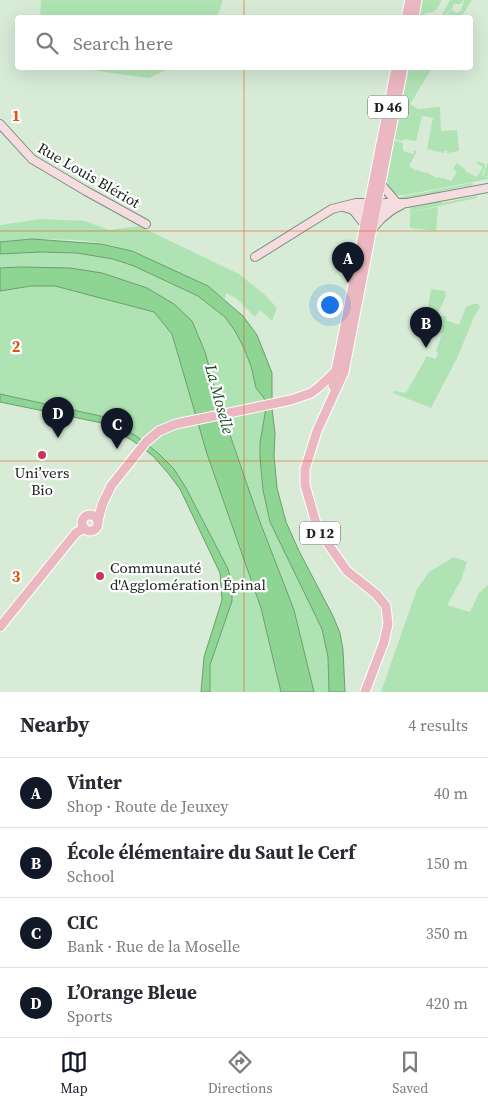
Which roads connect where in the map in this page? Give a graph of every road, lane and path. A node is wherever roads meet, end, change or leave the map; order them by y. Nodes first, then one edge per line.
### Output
1 (410, 0) edge
2 (417, 0) edge
3 (407, 15) edge
4 (414, 15) edge
5 (396, 70) edge
6 (403, 70) edge
7 (0, 124) edge
8 (377, 186) junction
9 (488, 188) edge
10 (401, 203) junction
11 (355, 206) junction
12 (372, 207) junction
13 (392, 210) junction
14 (146, 224) dead end
15 (369, 227) junction
16 (255, 257) dead end
17 (342, 356) junction
18 (339, 372) junction
19 (319, 388) junction
20 (300, 397) junction
21 (330, 400) junction
22 (0, 627) edge
23 (365, 692) edge

1 - 3 main road
2 - 4 main road
5 - 8 main road, D 46
6 - 8 main road
7 - 14 street, Rue Louis Blériot
8 - 10 street
8 - 11 street
8 - 12 main road, D 46
9 - 10 street
10 - 12 street
10 - 13 street
11 - 12 street
11 - 15 street
11 - 16 street
12 - 13 street
12 - 15 main road
13 - 15 street
15 - 17 main road
17 - 18 main road
17 - 20 main road
18 - 19 main road
18 - 21 main road, D 12
19 - 20 main road
19 - 21 main road
20 - 22 main road
21 - 23 main road, D 12

